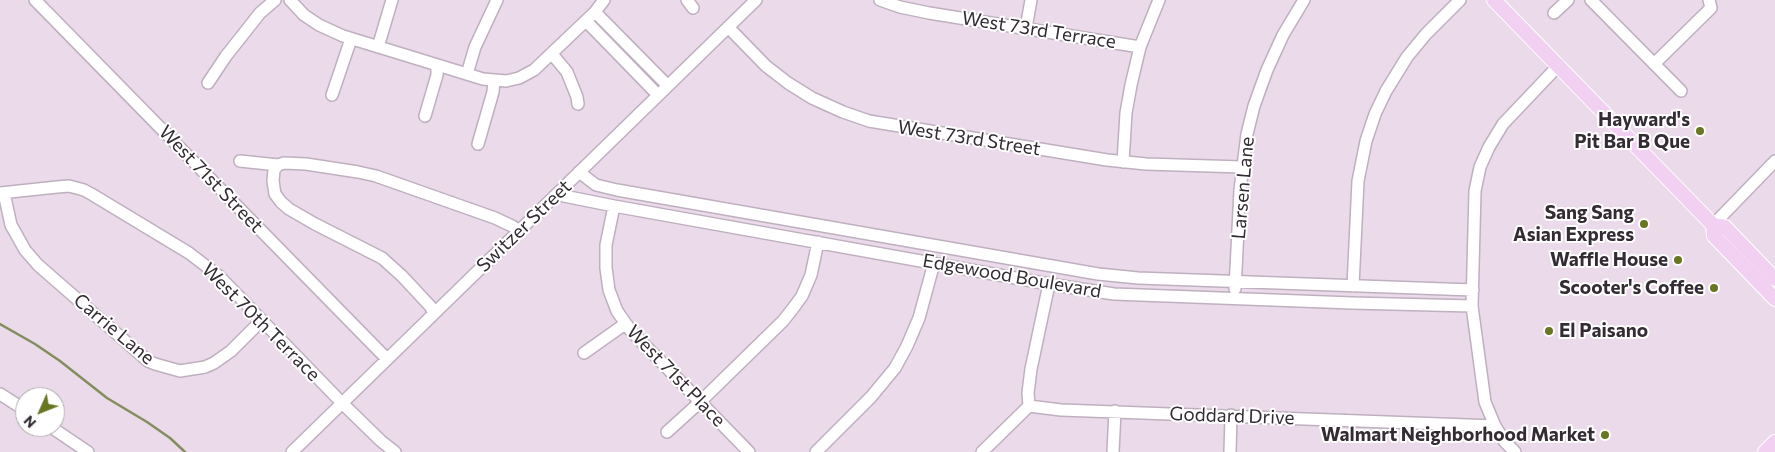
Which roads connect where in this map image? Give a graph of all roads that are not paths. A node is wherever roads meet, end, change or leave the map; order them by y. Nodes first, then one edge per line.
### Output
1 (35, 0) edge
2 (275, 0) edge
3 (290, 0) edge
4 (392, 0) edge
5 (497, 0) edge
6 (604, 0) edge
7 (756, 0) edge
8 (880, 0) edge
9 (1031, 0) edge
10 (1159, 0) edge
11 (1304, 0) edge
12 (1460, 0) edge
13 (1494, 0) edge
14 (1568, 0) edge
15 (1591, 0) edge
16 (1709, 0) edge
17 (595, 12) junction
18 (1554, 13) dead end
19 (586, 21) junction
20 (728, 27) junction
21 (1026, 28) junction
22 (351, 39) junction
23 (378, 47) junction
24 (1140, 47) junction
25 (552, 54) junction
26 (1654, 64) junction
27 (437, 65) junction
28 (1559, 66) junction
29 (467, 74) junction
30 (494, 81) junction
31 (208, 84) dead end
32 (667, 85) junction
33 (1681, 91) dead end
34 (658, 94) junction
35 (332, 95) dead end
36 (578, 104) dead end
37 (425, 116) dead end
38 (478, 144) dead end
39 (240, 161) dead end
40 (1775, 161) edge
41 (1123, 162) junction
42 (278, 165) junction
43 (1242, 167) junction
44 (579, 172) junction
45 (559, 192) junction
46 (2, 193) edge
47 (614, 206) junction
48 (1713, 225) junction
49 (519, 231) junction
50 (818, 242) junction
51 (934, 263) junction
52 (1775, 279) edge
53 (1236, 282) junction
54 (1050, 284) junction
55 (1353, 286) junction
56 (1473, 290) junction
57 (1234, 298) junction
58 (1775, 299) edge
59 (1472, 306) junction
60 (434, 313) junction
61 (262, 320) junction
62 (624, 324) junction
63 (584, 353) dead end
64 (387, 359) junction
65 (0, 394) edge
66 (700, 402) junction
67 (342, 403) junction
68 (15, 404) edge
69 (1029, 406) junction
70 (1115, 411) junction
71 (1231, 415) junction
72 (1495, 426) junction
73 (666, 432) dead end
74 (65, 436) edge
75 (1775, 442) edge
76 (88, 452) edge
77 (292, 452) edge
78 (395, 452) edge
79 (749, 452) edge
80 (816, 452) edge
81 (982, 452) edge
82 (1113, 452) edge
83 (1230, 452) edge
84 (1515, 452) edge
85 (1765, 452) edge

1 - 64 street, West 71st Street
2 - 31 street
3 - 22 street
4 - 23 street
5 - 29 street
6 - 17 street
7 - 20 street, Switzer Street
8 - 21 street, West 73rd Terrace
9 - 21 street
10 - 24 street
11 - 43 street, Larsen Lane
12 - 55 street
13 - 28 main road
14 - 18 street
15 - 26 street
16 - 26 street
17 - 19 street
17 - 32 street
19 - 25 street
19 - 34 street
20 - 32 street, Switzer Street
20 - 41 street, West 73rd Street
21 - 24 street, West 73rd Terrace
22 - 23 street
22 - 35 street
23 - 27 street
24 - 41 street
25 - 30 street
25 - 36 street
26 - 33 street
27 - 29 street
27 - 37 street
28 - 48 main road
28 - 56 street
29 - 30 street
30 - 38 street
32 - 34 street, Switzer Street
34 - 44 street, Switzer Street
39 - 42 street
40 - 48 street
41 - 43 street, West 73rd Street
42 - 49 street
42 - 60 street
43 - 53 street, Larsen Lane
44 - 45 street, Switzer Street
44 - 53 street, Edgewood Boulevard
45 - 47 street, Edgewood Boulevard
45 - 49 street, Switzer Street
46 - 61 street, West 70th Terrace
46 - 61 street, Carrie Lane
47 - 50 street, Edgewood Boulevard
47 - 62 street, West 71st Place
48 - 52 main road
48 - 58 main road
49 - 60 street, Switzer Street
50 - 51 street, Edgewood Boulevard
50 - 66 street
51 - 54 street, Edgewood Boulevard
51 - 80 street
53 - 55 street, Edgewood Boulevard
53 - 57 street, Larsen Lane
54 - 57 street, Edgewood Boulevard
54 - 69 street
55 - 56 street, Edgewood Boulevard
56 - 59 street
57 - 59 street, Edgewood Boulevard
59 - 72 street
60 - 64 street, Switzer Street
61 - 67 street, West 70th Terrace
62 - 63 street
62 - 66 street, West 71st Place
64 - 67 street, Switzer Street
65 - 68 street
66 - 73 street
66 - 79 street, West 71st Place
67 - 77 street, Switzer Street
67 - 78 street, West 70th Terrace
69 - 70 street, Goddard Drive
69 - 81 street
70 - 71 street, Goddard Drive
70 - 82 street
71 - 72 street, Goddard Drive
71 - 83 street
72 - 84 street
74 - 76 street
75 - 85 main road

